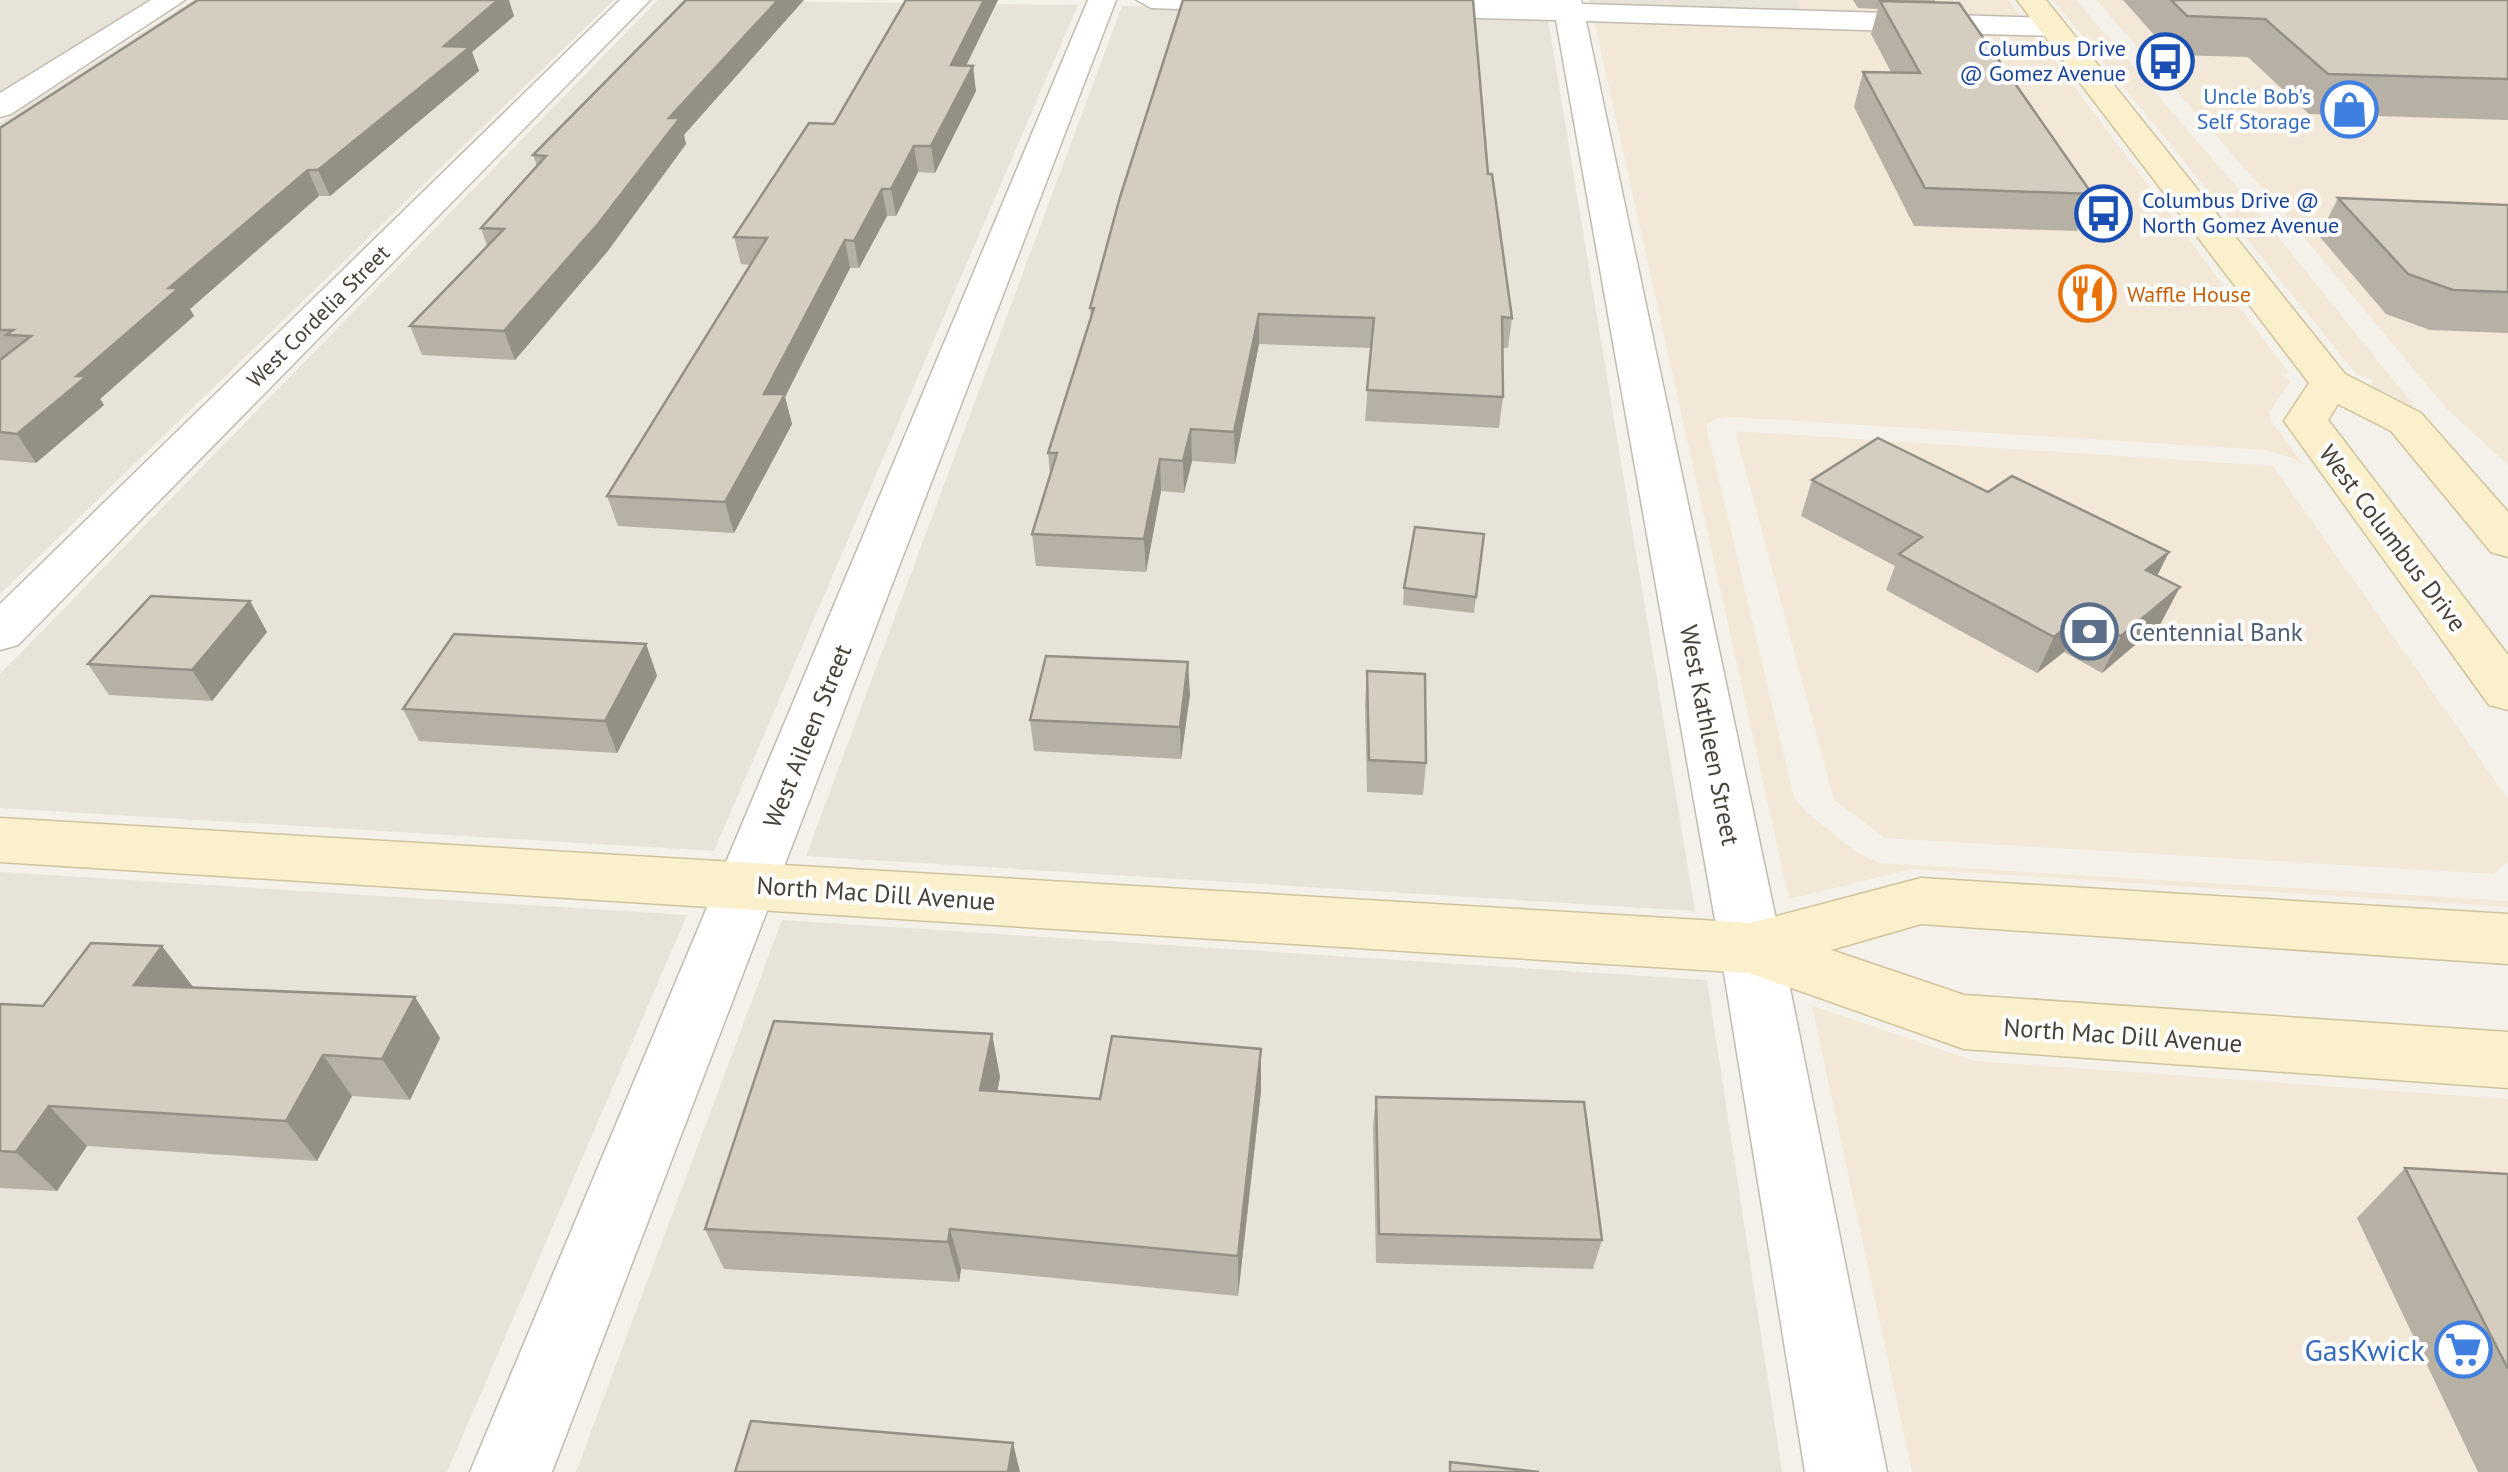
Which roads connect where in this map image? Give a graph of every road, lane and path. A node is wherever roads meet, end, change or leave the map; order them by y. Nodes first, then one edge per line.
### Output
1 (171, 0) edge
2 (636, 0) edge
3 (1102, 0) edge
4 (1150, 0) edge
5 (1290, 4) edge
6 (1370, 6) edge
7 (1568, 6) edge
8 (2041, 13) edge
9 (0, 106) edge
10 (2330, 382) junction
11 (2508, 542) edge
12 (0, 633) edge
13 (2508, 692) edge
14 (0, 840) edge
15 (748, 885) junction
16 (2508, 939) edge
17 (1751, 948) junction
18 (2508, 1060) edge
19 (511, 1472) edge
20 (1846, 1472) edge

1 - 9 street
2 - 12 street, West Cordelia Street
3 - 15 street, West Aileen Street
4 - 5 street
6 - 7 street
7 - 8 street
7 - 17 street, West Kathleen Street
8 - 10 street
10 - 11 street
10 - 13 street, West Columbus Drive
14 - 15 street, North Mac Dill Avenue
15 - 17 street, North Mac Dill Avenue
15 - 19 street, West Aileen Street
16 - 17 street, North Mac Dill Avenue
17 - 18 street, North Mac Dill Avenue
17 - 20 street, West Kathleen Street

